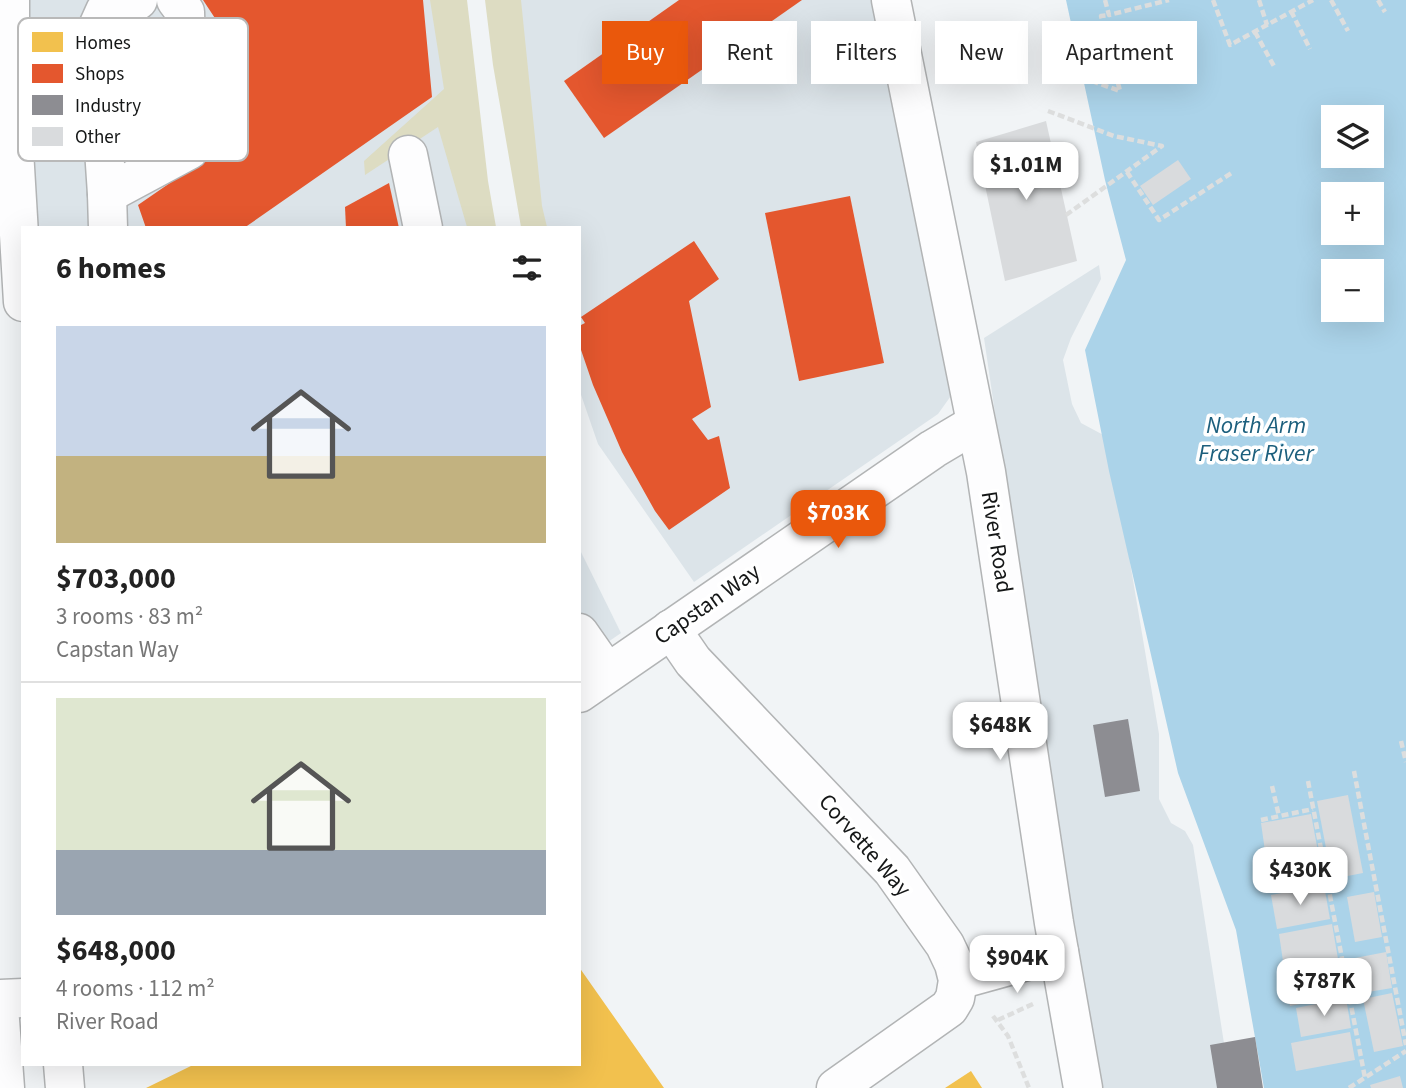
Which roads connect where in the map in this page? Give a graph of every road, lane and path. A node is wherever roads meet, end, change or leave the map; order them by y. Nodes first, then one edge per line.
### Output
1 (10, 0) edge
2 (138, 0) edge
3 (177, 0) edge
4 (891, 0) edge
5 (1105, 0) edge
6 (1169, 0) edge
7 (1213, 0) edge
8 (1259, 0) edge
9 (1331, 0) edge
10 (1378, 0) edge
11 (1310, 1) edge
12 (1291, 11) junction
13 (1385, 12) dead end
14 (104, 15) edge
15 (1108, 15) junction
16 (185, 18) edge
17 (1102, 21) edge
18 (1267, 25) junction
19 (1348, 31) dead end
20 (1255, 32) junction
21 (1310, 48) dead end
22 (1275, 68) dead end
23 (1100, 84) edge
24 (1118, 84) edge
25 (5, 86) edge
26 (1048, 111) dead end
27 (408, 155) dead end
28 (106, 161) edge
29 (174, 161) edge
30 (1127, 172) junction
31 (1233, 172) dead end
32 (107, 211) edge
33 (1066, 215) dead end
34 (423, 226) edge
35 (21, 278) edge
36 (975, 424) junction
37 (671, 629) junction
38 (581, 640) edge
39 (593, 683) edge
40 (1402, 741) dead end
41 (1406, 762) edge
42 (1354, 771) dead end
43 (1308, 781) dead end
44 (1272, 786) dead end
45 (1313, 809) junction
46 (1279, 816) junction
47 (1261, 820) dead end
48 (1059, 952) junction
49 (958, 980) junction
50 (21, 998) edge
51 (0, 999) edge
52 (993, 1016) dead end
53 (0, 1020) edge
54 (1406, 1045) edge
55 (1406, 1052) edge
56 (63, 1066) edge
57 (1365, 1078) junction
58 (5, 1088) edge
59 (65, 1088) edge
60 (836, 1088) edge
61 (1029, 1088) edge
62 (1083, 1088) edge
63 (1349, 1088) edge

1 - 25 street
2 - 14 street
3 - 16 street
4 - 36 street, River Road
5 - 15 path
6 - 15 path
7 - 20 path
8 - 18 path
9 - 19 path
10 - 13 path
11 - 12 path
12 - 18 path
12 - 21 path
15 - 17 path
18 - 20 path
20 - 22 path
23 - 24 path
25 - 35 street
26 - 30 path
27 - 34 street
28 - 32 street
29 - 32 street
30 - 31 path
30 - 33 path
36 - 37 street, Capstan Way
36 - 48 street, River Road
37 - 39 street, Capstan Way
37 - 49 street, Corvette Way
38 - 39 street
40 - 41 path
42 - 54 path
43 - 45 path
44 - 46 path
45 - 46 path
45 - 57 path
46 - 47 path
48 - 49 street
48 - 62 street, River Road
49 - 60 street
50 - 51 street
52 - 61 path
53 - 58 street
55 - 57 path
56 - 59 street
57 - 63 path

